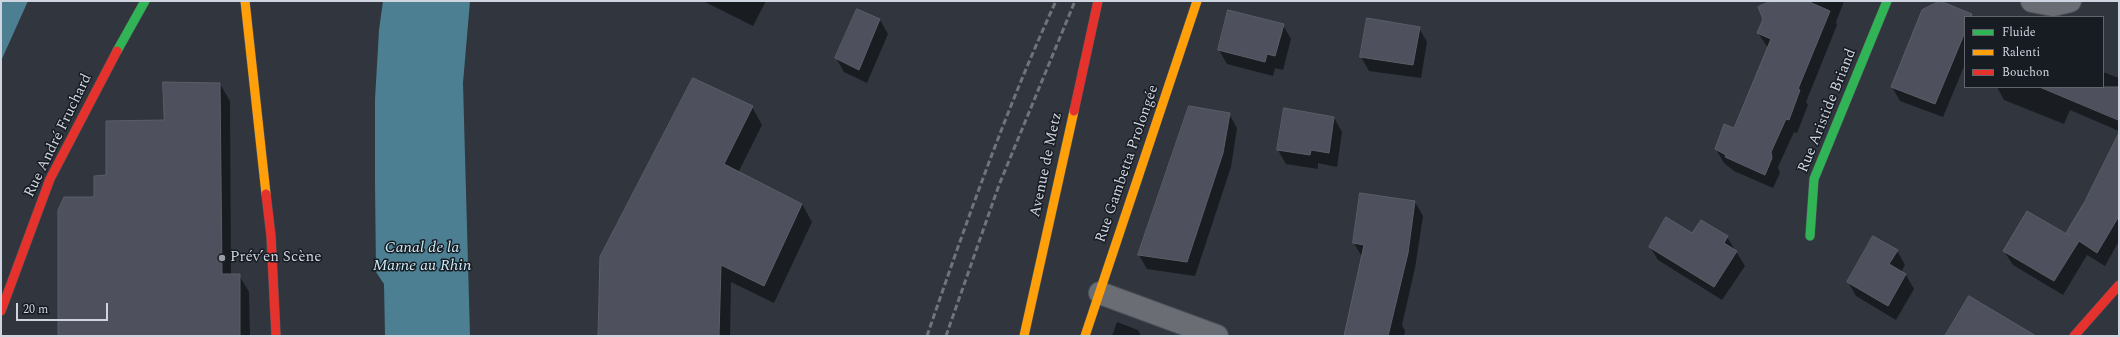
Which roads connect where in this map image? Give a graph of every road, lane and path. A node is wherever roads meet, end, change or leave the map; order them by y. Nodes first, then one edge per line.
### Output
1 (145, 1) edge
2 (245, 1) edge
3 (1098, 1) edge
4 (1197, 1) edge
5 (1887, 1) edge
6 (2032, 1) edge
7 (2070, 1) edge
8 (1810, 236) dead end
9 (2119, 285) edge
10 (1100, 293) junction
11 (1, 311) edge
12 (276, 336) edge
13 (1024, 336) edge
14 (1085, 336) edge
15 (1217, 336) edge
16 (2074, 336) edge

1 - 11 street, Rue André Fruchard
2 - 12 street
3 - 13 street, Avenue de Metz
4 - 10 street, Rue Gambetta Prolongée
5 - 8 street, Rue Aristide Briand
6 - 7 street
9 - 16 street
10 - 14 street, Rue Gambetta Prolongée
10 - 15 street

